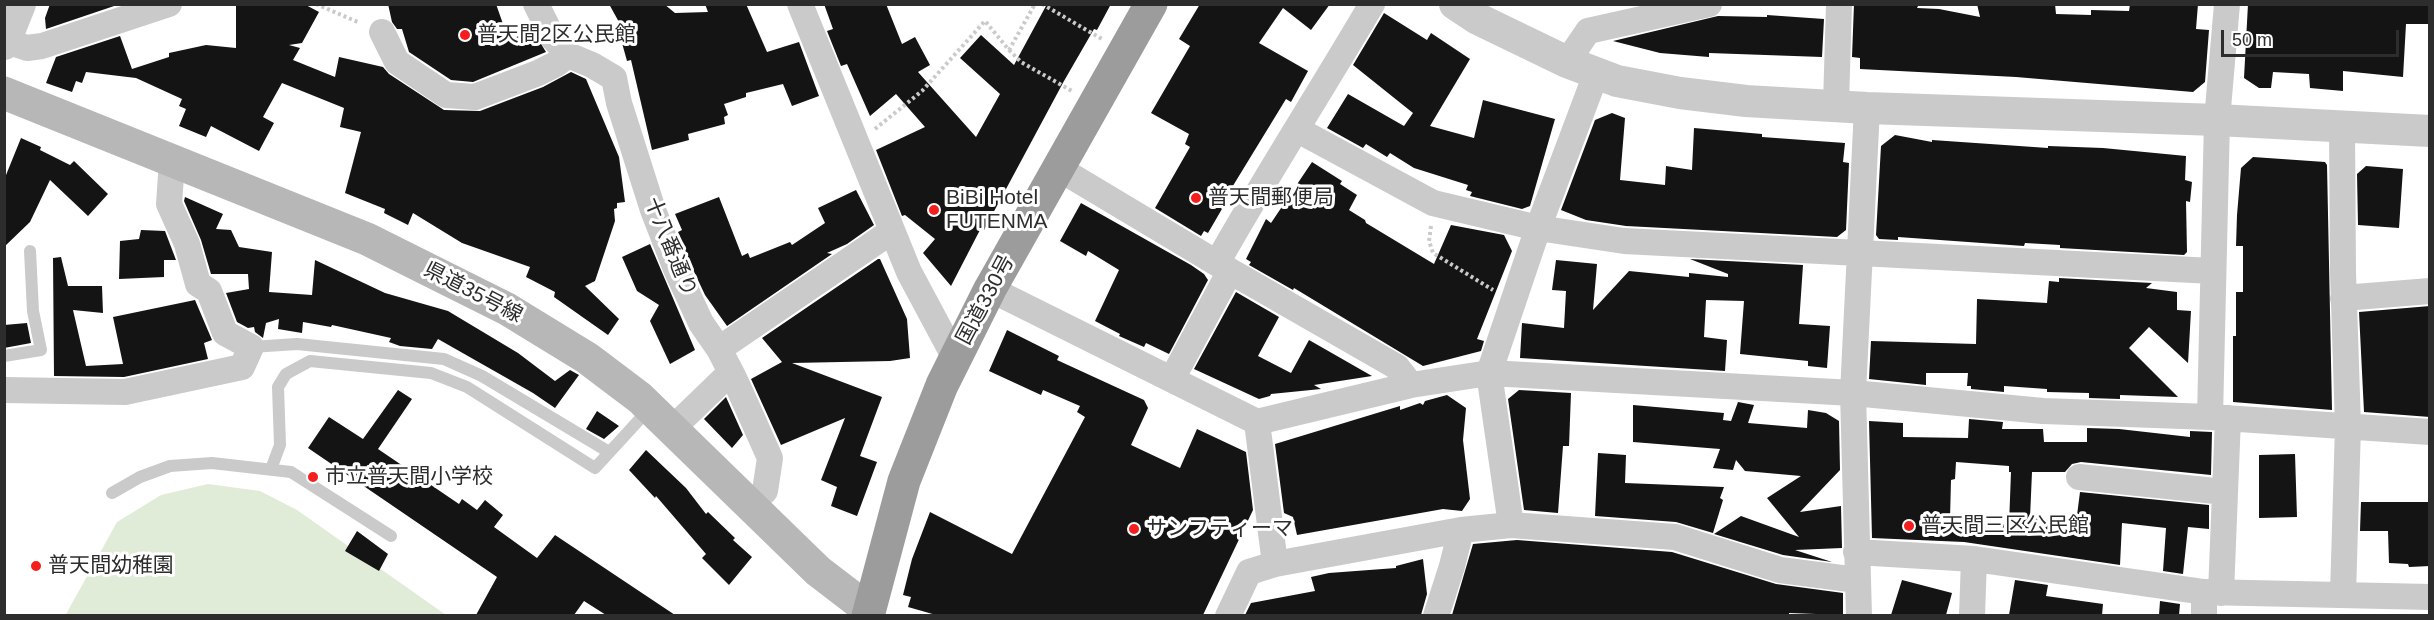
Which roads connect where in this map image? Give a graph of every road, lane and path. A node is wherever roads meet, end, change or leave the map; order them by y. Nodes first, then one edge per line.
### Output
1 (20, 4) edge
2 (170, 4) edge
3 (316, 4) edge
4 (536, 4) edge
5 (800, 4) edge
6 (1035, 4) edge
7 (1042, 4) edge
8 (1151, 4) edge
9 (1372, 4) edge
10 (1455, 4) edge
11 (1709, 4) edge
12 (1839, 4) edge
13 (2227, 4) edge
14 (382, 32) joint
15 (5, 42) edge
16 (1009, 50) junction
17 (1123, 51) junction
18 (568, 55) junction
19 (1567, 62) junction
20 (1596, 74) junction
21 (4, 93) edge
22 (1094, 103) junction
23 (1836, 104) junction
24 (1867, 108) junction
25 (2217, 120) junction
26 (885, 122) dead end
27 (2342, 127) junction
28 (1298, 129) junction
29 (2430, 131) edge
30 (172, 161) junction
31 (1058, 168) junction
32 (1433, 203) junction
33 (1538, 228) junction
34 (892, 231) junction
35 (30, 251) dead end
36 (1860, 251) junction
37 (1223, 267) junction
38 (2213, 271) junction
39 (990, 289) junction
40 (2430, 291) edge
41 (2343, 298) junction
42 (1514, 302) junction
43 (251, 347) junction
44 (719, 349) junction
45 (4, 356) edge
46 (955, 358) junction
47 (731, 372) junction
48 (1489, 373) junction
49 (1172, 379) junction
50 (1411, 385) junction
51 (4, 390) edge
52 (1852, 393) junction
53 (661, 418) junction
54 (2219, 418) junction
55 (1257, 422) junction
56 (2348, 426) junction
57 (2430, 432) edge
58 (609, 452) junction
59 (271, 469) junction
60 (2079, 477) dead end
61 (2225, 492) junction
62 (112, 493) dead end
63 (749, 506) junction
64 (1511, 525) junction
65 (1461, 530) junction
66 (391, 536) dead end
67 (1856, 552) junction
68 (1974, 559) junction
69 (1275, 564) junction
70 (1857, 580) junction
71 (2343, 595) junction
72 (2430, 597) edge
73 (2210, 600) edge
74 (2376, 605) edge
75 (871, 614) edge
76 (1228, 615) edge
77 (1436, 615) edge
78 (1859, 615) edge
79 (1972, 615) edge

1 - 15 street
2 - 15 street
3 - 14 path
4 - 18 street, 十八番通り
5 - 34 street
6 - 16 path
7 - 17 path
8 - 17 highway, 国道330号
9 - 28 street
10 - 19 street
11 - 19 street
12 - 23 street
13 - 25 street
14 - 18 street
16 - 22 path
16 - 26 path
17 - 22 highway, 国道330号
18 - 44 street, 十八番通り
19 - 20 street
20 - 23 street
20 - 33 street
21 - 30 main road, 県道35号線
22 - 31 highway, 国道330号
23 - 24 street
24 - 25 street
24 - 36 street
25 - 27 street
25 - 38 street
27 - 29 street
27 - 41 street
28 - 32 street
28 - 37 street
30 - 43 street
30 - 53 main road, 県道35号線
31 - 37 street
31 - 39 highway, 国道330号
32 - 33 street
32 - 42 path
33 - 36 street
33 - 42 street
34 - 44 street
34 - 46 street
35 - 45 lane
36 - 38 street
36 - 52 street
37 - 49 street
37 - 50 street
38 - 54 street
39 - 46 highway, 国道330号
39 - 49 street
40 - 41 street
41 - 56 street
42 - 48 street
43 - 51 street
43 - 58 lane
44 - 47 street, 十八番通り
46 - 75 highway, 国道330号
47 - 53 street
47 - 63 street, 十八番通り
48 - 50 street
48 - 52 street
48 - 64 street
49 - 55 street
50 - 55 street
52 - 54 street
52 - 67 street
53 - 58 lane
53 - 63 main road, 県道35号線
54 - 56 street
54 - 61 street
55 - 69 street
56 - 57 street
56 - 71 street
58 - 59 lane
59 - 62 lane
59 - 66 lane
60 - 61 street
61 - 73 street
63 - 75 main road, 県道35号線
64 - 65 street
64 - 70 street
65 - 69 street
65 - 77 street
67 - 68 street
67 - 70 street
68 - 73 street
68 - 79 street
69 - 76 street
70 - 78 street
71 - 73 street
71 - 74 street
72 - 74 street

